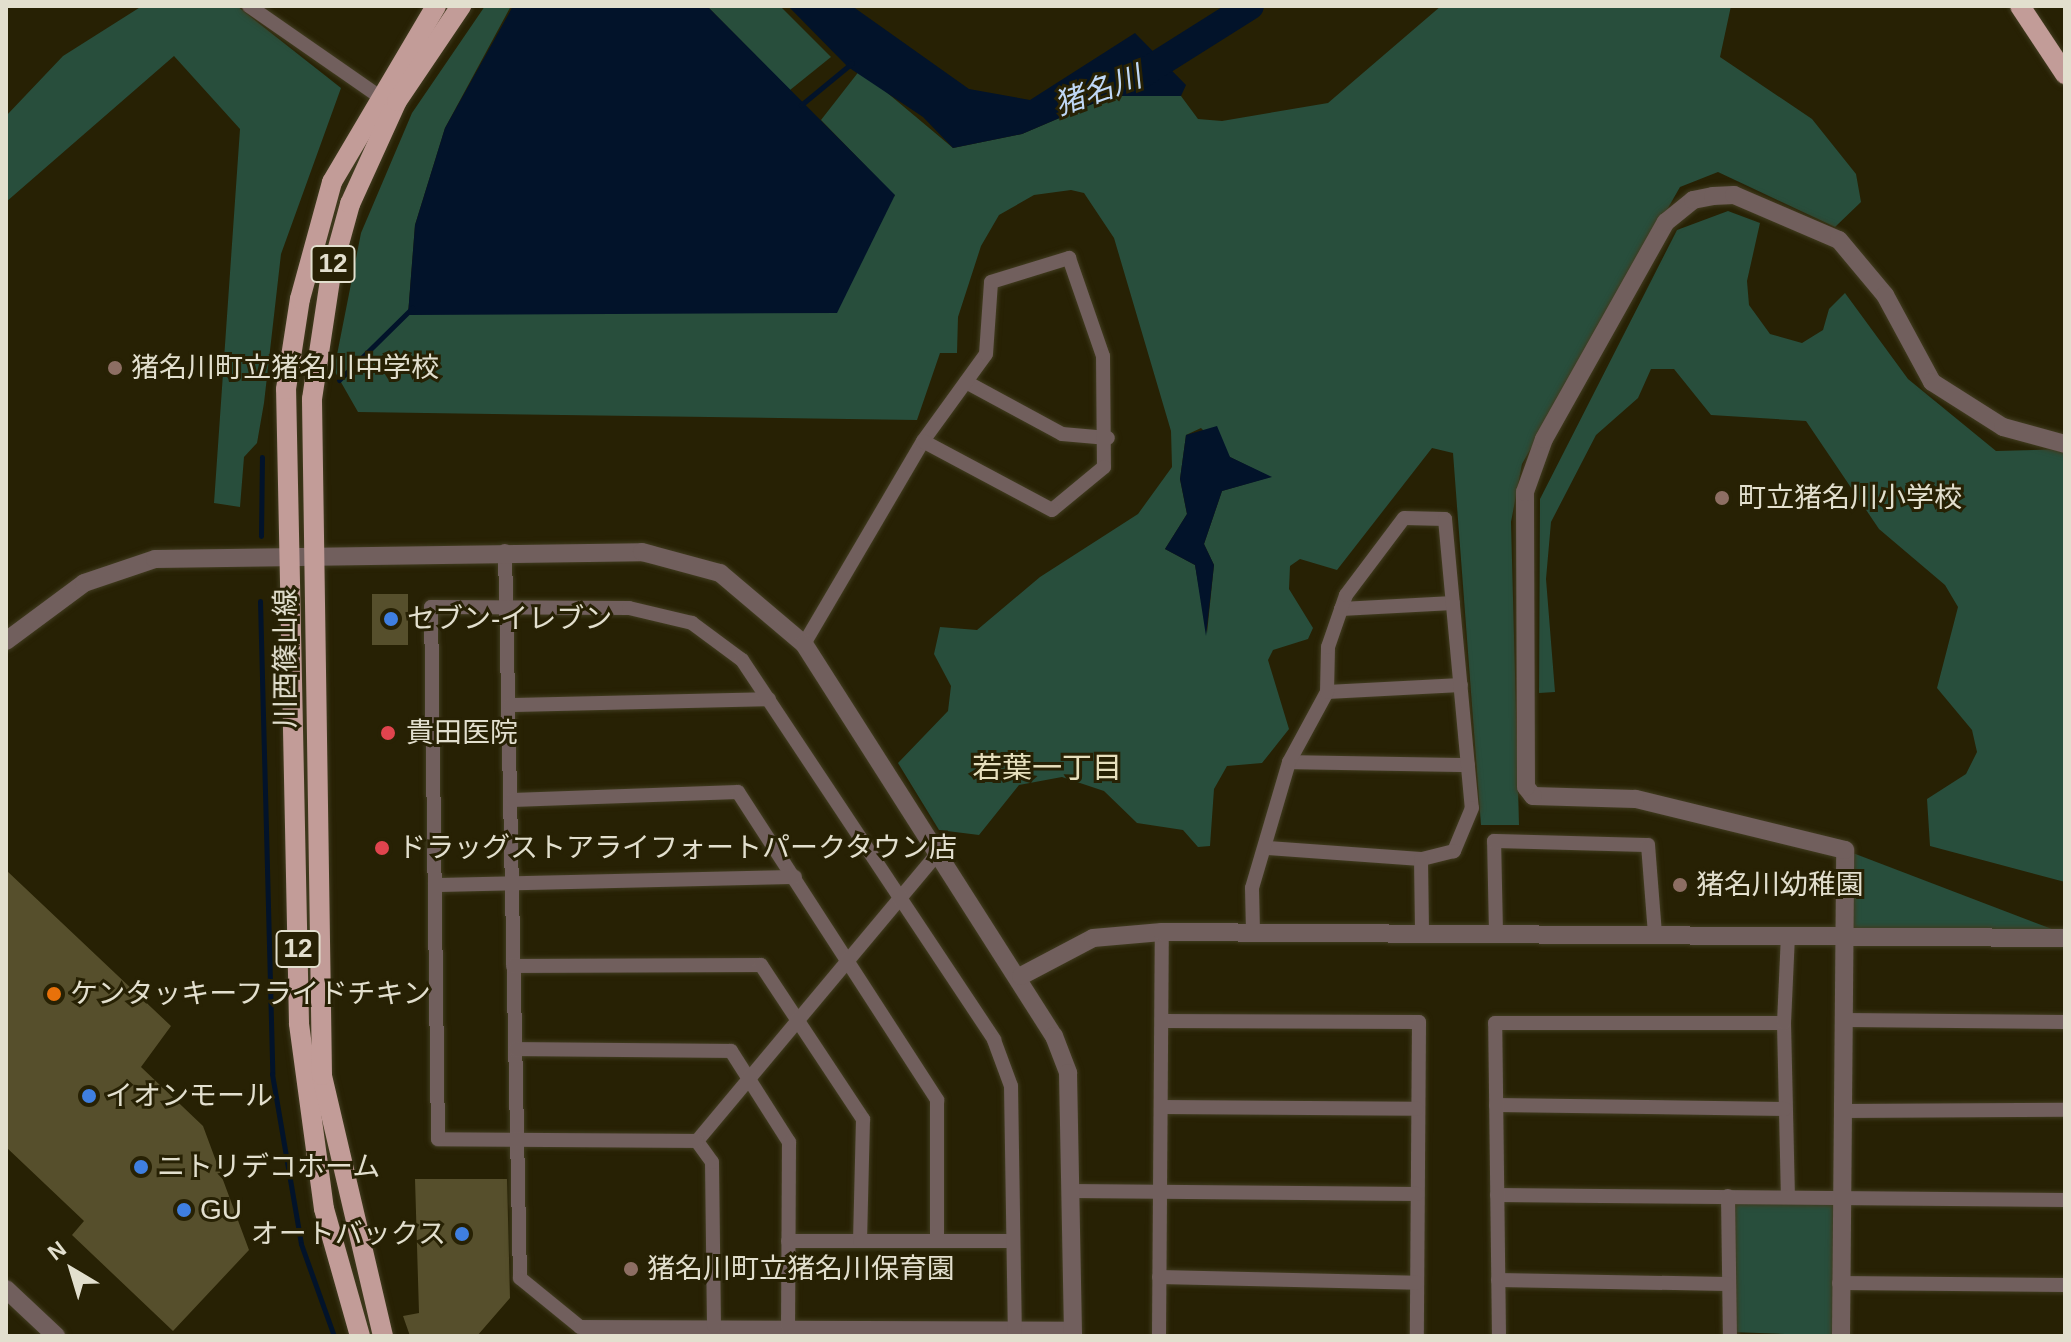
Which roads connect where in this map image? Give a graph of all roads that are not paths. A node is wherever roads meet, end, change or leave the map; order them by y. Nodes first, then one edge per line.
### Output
1 (249, 6) edge
2 (436, 6) edge
3 (461, 6) edge
4 (2020, 6) edge
5 (2065, 74) edge
6 (377, 95) junction
7 (966, 382) junction
8 (1108, 438) junction
9 (923, 441) junction
10 (2065, 444) edge
11 (505, 551) junction
12 (313, 552) junction
13 (288, 555) junction
14 (1453, 603) junction
15 (506, 607) junction
16 (1341, 609) junction
17 (6, 641) edge
18 (804, 644) junction
19 (1461, 685) junction
20 (1327, 692) junction
21 (769, 699) junction
22 (510, 705) junction
23 (1289, 762) junction
24 (1468, 765) junction
25 (512, 800) junction
26 (1268, 848) junction
27 (938, 853) junction
28 (1421, 859) junction
29 (795, 877) junction
30 (515, 884) junction
31 (435, 885) junction
32 (901, 899) junction
33 (1162, 932) junction
34 (1253, 932) junction
35 (1422, 933) junction
36 (1496, 933) junction
37 (1655, 934) junction
38 (1788, 936) junction
39 (1846, 937) junction
40 (2065, 938) edge
41 (848, 958) junction
42 (513, 966) junction
43 (1021, 976) junction
44 (800, 1018) junction
45 (1846, 1020) junction
46 (1162, 1021) junction
47 (2065, 1022) edge
48 (1784, 1023) junction
49 (515, 1049) junction
50 (751, 1073) junction
51 (1496, 1105) junction
52 (1161, 1107) junction
53 (1417, 1109) junction
54 (1785, 1109) junction
55 (2065, 1110) edge
56 (1843, 1111) junction
57 (514, 1140) junction
58 (697, 1141) junction
59 (1071, 1191) junction
60 (1160, 1193) junction
61 (1417, 1194) junction
62 (1497, 1195) junction
63 (1846, 1195) junction
64 (1728, 1196) junction
65 (1788, 1196) junction
66 (2065, 1200) edge
67 (788, 1241) junction
68 (860, 1241) junction
69 (937, 1241) junction
70 (1012, 1241) junction
71 (1159, 1277) junction
72 (1498, 1280) junction
73 (1417, 1283) junction
74 (1839, 1283) junction
75 (1727, 1284) junction
76 (2065, 1285) edge
77 (6, 1289) edge
78 (714, 1326) junction
79 (788, 1328) junction
80 (1072, 1332) edge
81 (1015, 1333) edge
82 (913, 1334) edge
83 (56, 1336) edge
84 (360, 1336) edge
85 (383, 1336) edge
86 (1159, 1336) edge
87 (1417, 1336) edge
88 (1499, 1336) edge
89 (1730, 1336) edge
90 (1841, 1336) edge

1 - 6 street
2 - 6 main road, 川西篠山線 / 12
3 - 12 main road, 川西篠山線 / 12
4 - 5 main road
6 - 13 main road, 川西篠山線 / 12
7 - 8 street
7 - 8 street
7 - 9 street
8 - 9 street
9 - 18 street
10 - 39 street
11 - 12 street
11 - 15 street
11 - 18 street
12 - 13 street
12 - 85 main road, 川西篠山線 / 12
13 - 17 street
13 - 84 main road, 川西篠山線 / 12
14 - 16 street
14 - 16 street
14 - 19 street
15 - 21 street
15 - 22 street
15 - 31 street
16 - 20 street
18 - 27 street
19 - 20 street
19 - 24 street
20 - 23 street
21 - 22 street
21 - 32 street
22 - 25 street
23 - 24 street
23 - 26 street
24 - 28 street
25 - 29 street
25 - 30 street
26 - 28 street
26 - 34 street
27 - 32 street
27 - 43 street
28 - 35 street
29 - 30 street
29 - 41 street
30 - 31 street
30 - 42 street
31 - 57 street
32 - 41 street
32 - 70 street
33 - 34 street
33 - 43 street
33 - 46 street
34 - 35 street
35 - 36 street
36 - 37 street
36 - 37 street
37 - 38 street
38 - 39 street
38 - 48 street
39 - 40 street
39 - 45 street
41 - 44 street
41 - 69 street
42 - 44 street
42 - 49 street
43 - 59 street
44 - 50 street
44 - 68 street
45 - 47 street
45 - 56 street
46 - 52 street
46 - 53 street
48 - 51 street
48 - 54 street
49 - 50 street
49 - 57 street
50 - 58 street
50 - 67 street
51 - 54 street
51 - 62 street
52 - 53 street
52 - 60 street
53 - 61 street
54 - 65 street
55 - 56 street
56 - 63 street
57 - 58 street
57 - 78 street
58 - 78 street
59 - 60 street
59 - 80 street
60 - 61 street
60 - 71 street
61 - 73 street
62 - 64 street
62 - 72 street
63 - 65 street
63 - 66 street
63 - 74 street
64 - 65 street
64 - 75 street
67 - 68 street
67 - 79 street
68 - 69 street
69 - 70 street
70 - 81 street
71 - 73 street
71 - 86 street
72 - 75 street
72 - 88 street
73 - 87 street
74 - 76 street
74 - 90 street
75 - 89 street
77 - 83 street
78 - 79 street
79 - 82 street
80 - 81 street
81 - 82 street

